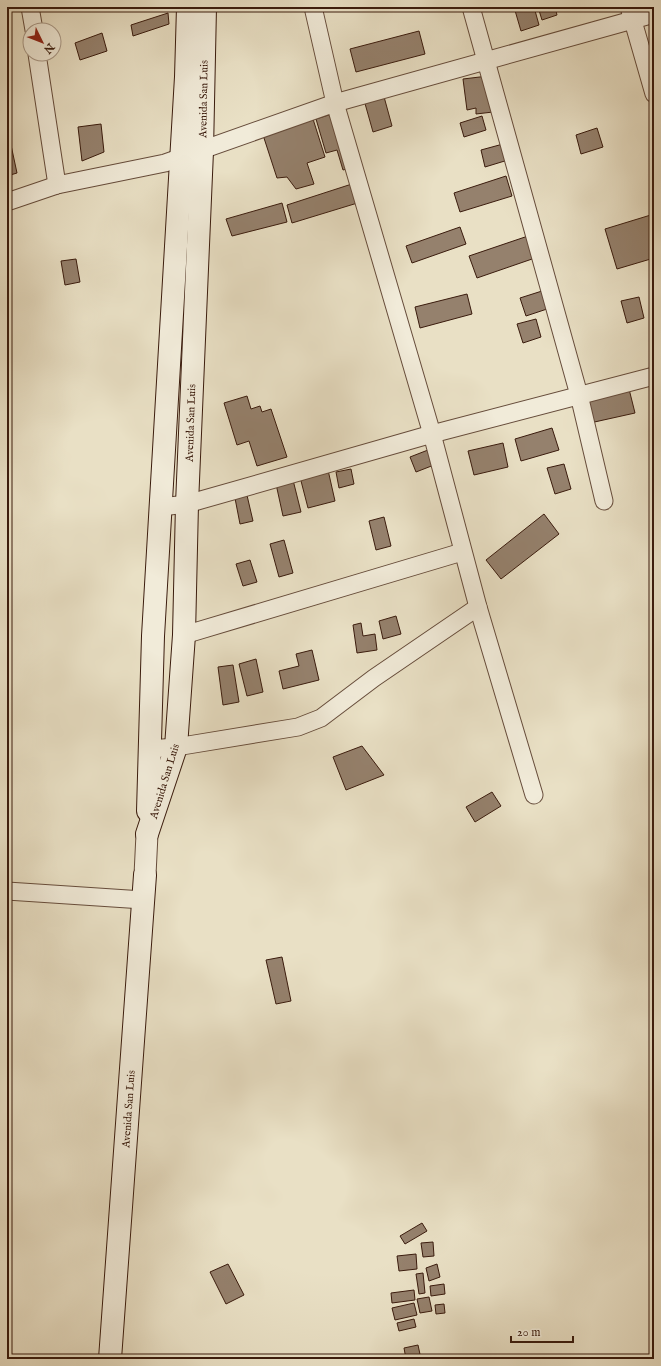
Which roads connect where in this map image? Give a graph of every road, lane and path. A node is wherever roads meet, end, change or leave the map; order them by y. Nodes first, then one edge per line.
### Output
1 (30, 7) edge
2 (188, 7) edge
3 (205, 7) edge
4 (313, 7) edge
5 (471, 7) edge
6 (630, 13) edge
7 (654, 14) edge
8 (33, 22) edge
9 (487, 61) junction
10 (38, 62) edge
11 (654, 94) edge
12 (335, 103) junction
13 (202, 151) junction
14 (182, 157) junction
15 (57, 186) junction
16 (7, 202) edge
17 (654, 376) edge
18 (579, 395) junction
19 (432, 434) junction
20 (604, 501) dead end
21 (187, 504) junction
22 (161, 507) junction
23 (462, 552) junction
24 (478, 607) junction
25 (184, 635) junction
26 (176, 747) junction
27 (149, 749) junction
28 (534, 795) dead end
29 (147, 834) junction
30 (145, 874) joint
31 (7, 891) edge
32 (143, 900) junction
33 (110, 1359) edge

1 - 8 street
2 - 14 main road, Avenida San Luis
3 - 13 main road, Avenida San Luis
4 - 12 street
5 - 9 street
6 - 7 street
6 - 9 street
6 - 11 street
9 - 12 street
9 - 18 street
10 - 15 street
12 - 13 street
12 - 19 street
13 - 14 street
13 - 21 main road, Avenida San Luis
14 - 15 street
14 - 22 main road, Avenida San Luis
15 - 16 street
17 - 18 street
18 - 19 street
18 - 20 street
19 - 21 street
19 - 23 street
21 - 22 street
21 - 25 main road, Avenida San Luis
22 - 27 main road, Avenida San Luis
23 - 24 street
23 - 25 street
24 - 26 street
24 - 28 street
25 - 26 main road, Avenida San Luis
26 - 27 street
26 - 29 main road, Avenida San Luis
27 - 29 main road, Avenida San Luis
29 - 30 street, Avenida San Luis
30 - 32 main road, Avenida San Luis
31 - 32 street
32 - 33 main road, Avenida San Luis

